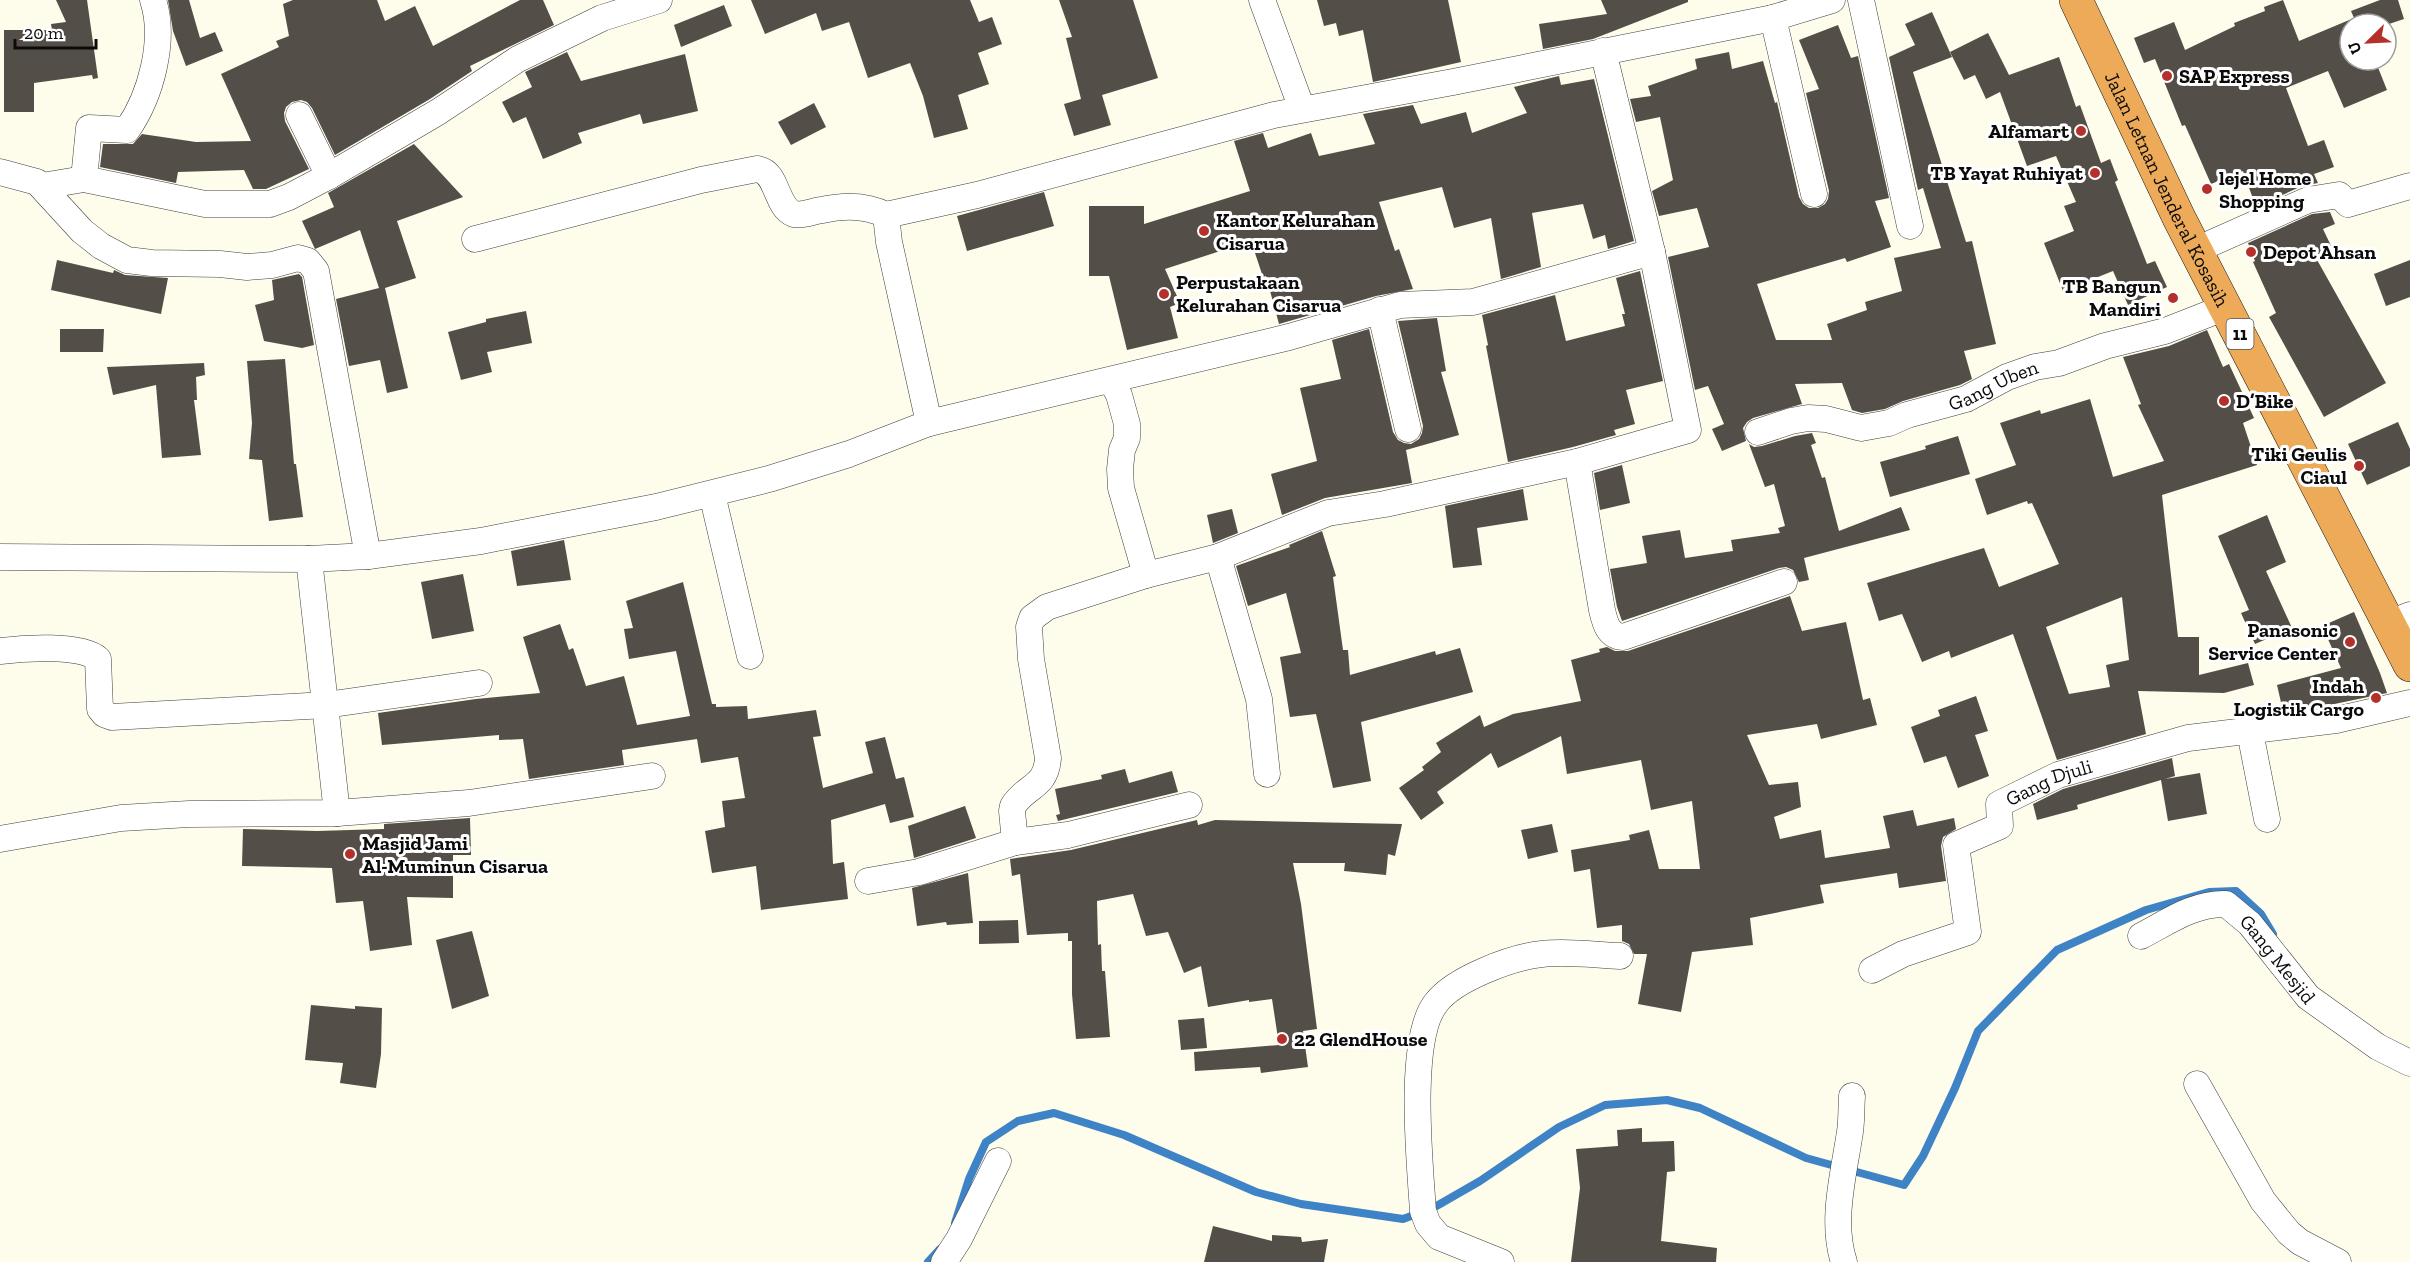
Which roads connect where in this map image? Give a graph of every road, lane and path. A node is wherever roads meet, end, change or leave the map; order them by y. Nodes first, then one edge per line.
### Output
1 (153, 0) edge
2 (659, 0) edge
3 (1262, 0) edge
4 (1832, 0) edge
5 (1861, 0) edge
6 (2076, 0) edge
7 (1773, 18) junction
8 (1603, 51) junction
9 (1302, 110) junction
10 (299, 115) dead end
11 (0, 172) edge
12 (329, 176) junction
13 (84, 179) junction
14 (42, 186) junction
15 (2410, 186) edge
16 (1814, 194) dead end
17 (886, 215) junction
18 (1910, 226) dead end
19 (475, 239) dead end
20 (2196, 250) junction
21 (1652, 252) junction
22 (2226, 307) junction
23 (1380, 310) junction
24 (1111, 380) junction
25 (929, 423) junction
26 (1408, 429) dead end
27 (1758, 432) dead end
28 (1577, 462) junction
29 (712, 494) junction
30 (368, 556) junction
31 (0, 557) edge
32 (1218, 557) junction
33 (309, 559) junction
34 (1146, 575) junction
35 (1784, 582) dead end
36 (2399, 620) edge
37 (0, 651) edge
38 (750, 656) dead end
39 (2410, 665) edge
40 (479, 683) dead end
41 (2410, 703) edge
42 (327, 705) junction
43 (2250, 732) junction
44 (1267, 774) dead end
45 (652, 776) dead end
46 (1189, 805) dead end
47 (337, 813) junction
48 (2268, 819) dead end
49 (0, 838) edge
50 (1015, 842) junction
51 (868, 881) dead end
52 (2141, 936) dead end
53 (1620, 956) dead end
54 (1872, 970) dead end
55 (2410, 1063) edge
56 (2197, 1084) dead end
57 (1851, 1096) dead end
58 (998, 1161) dead end
59 (944, 1262) edge
60 (1501, 1262) edge
61 (1844, 1262) edge
62 (2338, 1262) edge

1 - 13 street
2 - 12 street
3 - 9 street
4 - 7 street
5 - 18 street
6 - 20 highway, Jalan Letnan Jenderal Kosasih / 11
7 - 8 street
7 - 16 street
8 - 9 street
8 - 21 street
9 - 17 street
10 - 12 street
11 - 14 street
12 - 13 street
13 - 14 street
14 - 30 street
15 - 20 street
17 - 19 street
17 - 25 street
20 - 22 highway, Jalan Letnan Jenderal Kosasih / 11
21 - 23 street
21 - 28 street
22 - 27 street, Gang Uben
22 - 36 highway, Jalan Letnan Jenderal Kosasih / 11
23 - 24 street
23 - 26 street
24 - 25 street
24 - 34 street
25 - 29 street
28 - 32 street
28 - 35 street
29 - 30 street
29 - 38 street
30 - 33 street
31 - 33 street
32 - 34 street
32 - 44 street
33 - 42 street
34 - 50 street
36 - 39 highway, Jalan Letnan Jenderal Kosasih / 11
37 - 42 street
40 - 42 street
41 - 43 street, Gang Djuli
42 - 47 street
43 - 48 street
43 - 54 street, Gang Djuli
45 - 47 street
46 - 50 street
47 - 49 street
50 - 51 street
52 - 55 street, Gang Mesjid
53 - 60 street
56 - 62 street
57 - 61 street
58 - 59 street

